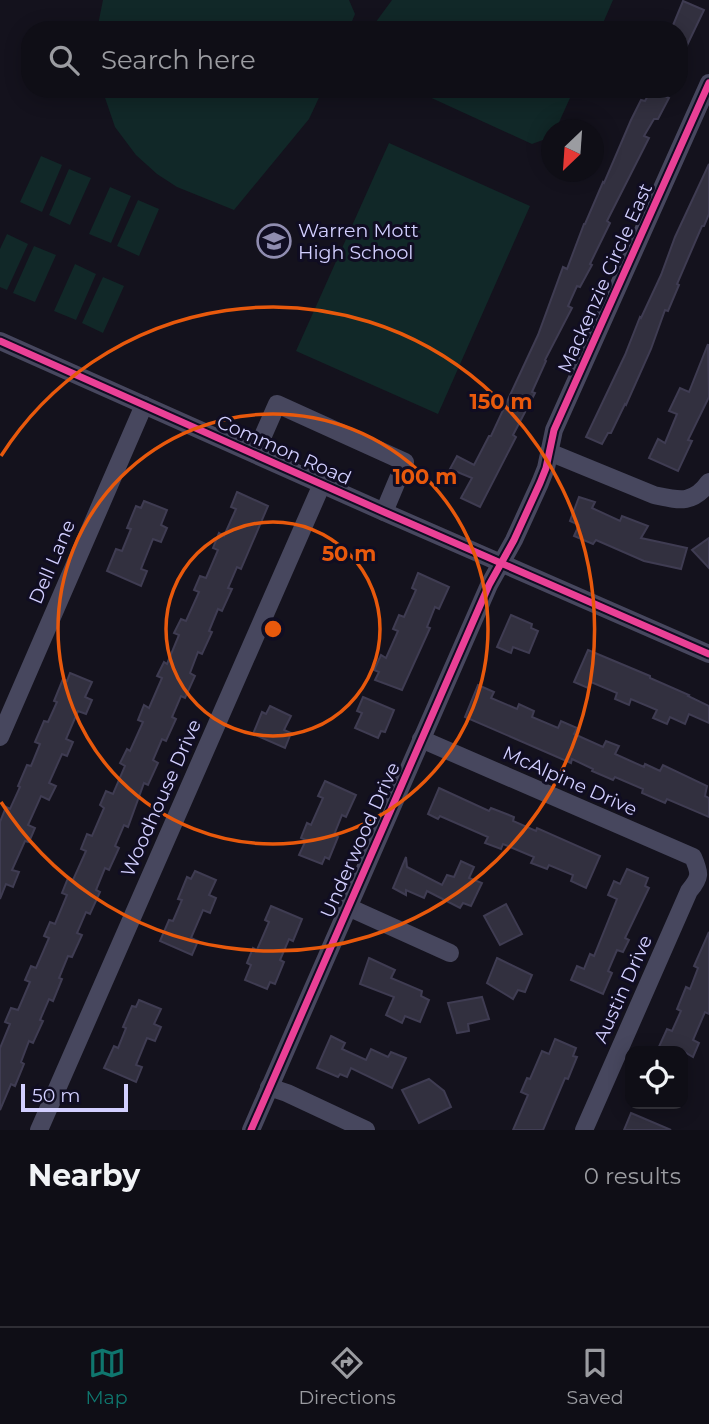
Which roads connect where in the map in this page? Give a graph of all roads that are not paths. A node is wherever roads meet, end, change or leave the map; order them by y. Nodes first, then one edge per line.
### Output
1 (709, 83) edge
2 (0, 341) edge
3 (144, 405) junction
4 (549, 452) junction
5 (255, 454) junction
6 (709, 482) edge
7 (322, 484) junction
8 (384, 512) junction
9 (501, 563) junction
10 (709, 654) edge
11 (0, 737) edge
12 (421, 739) junction
13 (697, 867) joint
14 (348, 907) junction
15 (450, 953) dead end
16 (269, 1087) junction
17 (39, 1130) edge
18 (251, 1130) edge
19 (366, 1130) edge
20 (584, 1130) edge

1 - 4 street, Mackenzie Circle East
2 - 3 street, Common Road
3 - 5 street, Common Road
3 - 11 street, Dell Lane
4 - 6 street
4 - 9 street, Mackenzie Circle East
5 - 7 street, Common Road
5 - 8 street
7 - 8 street, Common Road
7 - 17 street, Woodhouse Drive
8 - 9 street, Common Road
9 - 10 street, Common Road
9 - 12 street, Underwood Drive
12 - 13 street, McAlpine Drive
12 - 14 street, Underwood Drive
13 - 20 street, Austin Drive
14 - 15 street
14 - 16 street, Underwood Drive
16 - 18 street, Underwood Drive
16 - 19 street

